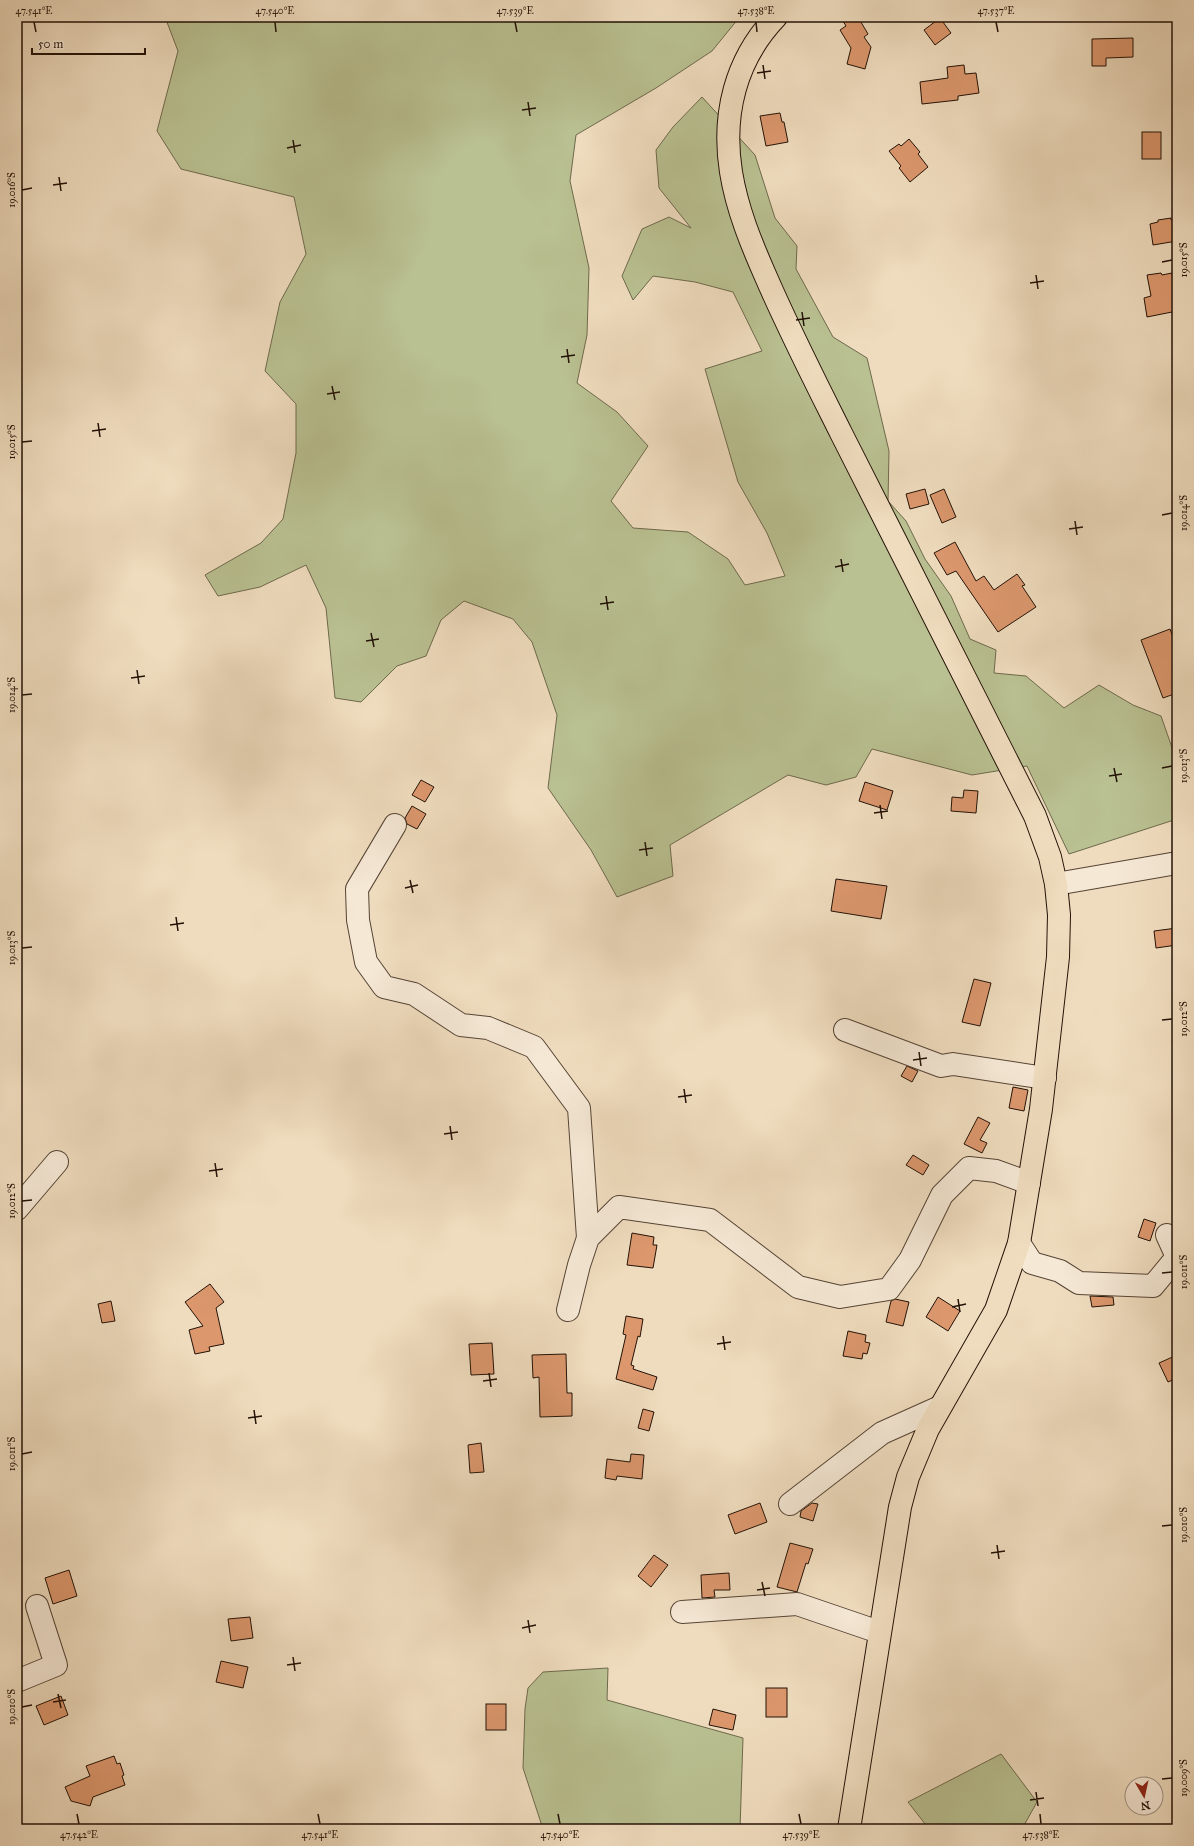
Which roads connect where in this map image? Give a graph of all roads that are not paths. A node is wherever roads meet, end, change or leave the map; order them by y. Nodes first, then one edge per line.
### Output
1 (776, 17) edge
2 (395, 825) dead end
3 (1177, 863) edge
4 (1056, 884) junction
5 (845, 1030) dead end
6 (1045, 1078) junction
7 (57, 1162) dead end
8 (1029, 1183) junction
9 (17, 1209) edge
10 (1167, 1235) dead end
11 (588, 1238) junction
12 (1019, 1243) junction
13 (568, 1310) dead end
14 (940, 1407) junction
15 (790, 1504) dead end
16 (36, 1606) dead end
17 (682, 1612) dead end
18 (879, 1632) junction
19 (17, 1681) edge
20 (849, 1829) edge

1 - 4 main road
2 - 11 street
3 - 4 street
4 - 6 main road
5 - 6 street
6 - 8 main road
7 - 9 street
8 - 11 street
8 - 12 main road
10 - 12 street
11 - 13 street
12 - 14 main road
14 - 15 street
14 - 18 main road
16 - 19 street
17 - 18 street
18 - 20 main road

